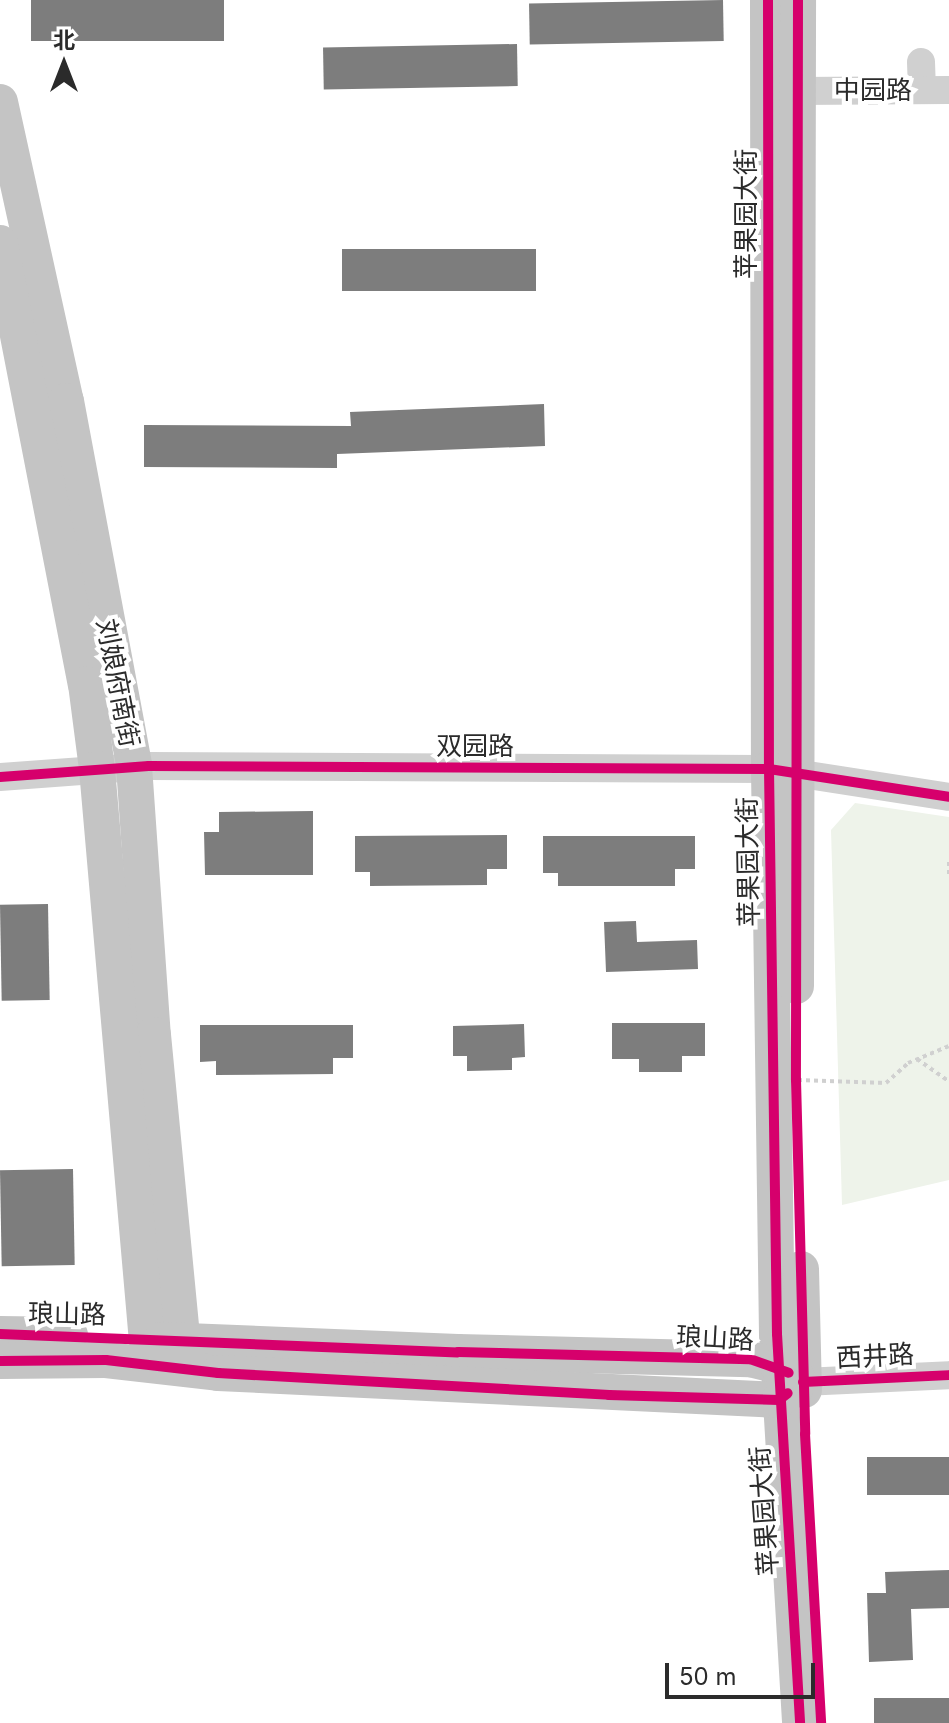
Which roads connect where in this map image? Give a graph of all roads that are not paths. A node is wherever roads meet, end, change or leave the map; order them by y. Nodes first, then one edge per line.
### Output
1 (768, 0) edge
2 (798, 0) edge
3 (921, 62) dead end
4 (935, 90) edge
5 (797, 91) junction
6 (0, 102) edge
7 (0, 243) edge
8 (134, 766) junction
9 (97, 769) junction
10 (782, 771) junction
11 (0, 777) edge
12 (949, 797) edge
13 (0, 1334) edge
14 (166, 1353) junction
15 (0, 1361) edge
16 (949, 1375) edge
17 (787, 1383) junction
18 (800, 1723) edge
19 (821, 1723) edge

1 - 10 main road, 苹果园大街
2 - 5 main road, 苹果园大街
3 - 4 street
4 - 5 street, 中园路
5 - 10 main road, 苹果园大街
6 - 8 main road, 刘娘府南街
7 - 9 main road, 刘娘府南街
8 - 9 street, 双园路
8 - 10 street, 双园路
8 - 14 main road, 刘娘府南街
9 - 11 street, 双园路
9 - 14 main road, 刘娘府南街
10 - 12 street, 双园路
10 - 17 main road, 苹果园大街
10 - 17 main road, 苹果园大街
13 - 14 main road, 琅山路
14 - 15 main road, 琅山路
14 - 17 main road, 琅山路
16 - 17 street, 西井路
17 - 18 main road, 苹果园大街
17 - 19 main road, 苹果园大街

